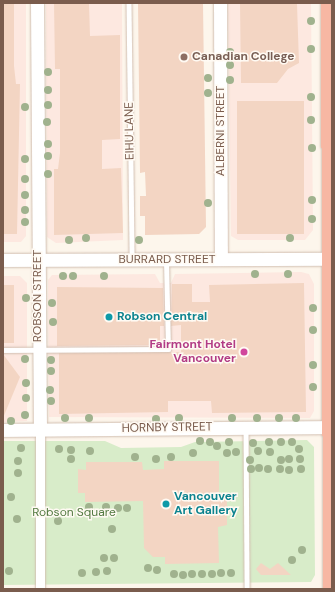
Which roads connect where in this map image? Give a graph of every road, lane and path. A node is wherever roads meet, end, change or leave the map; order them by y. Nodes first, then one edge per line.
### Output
1 (37, 3) edge
2 (129, 3) edge
3 (220, 3) edge
4 (329, 3) edge
5 (331, 259) edge
6 (3, 260) edge
7 (132, 260) junction
8 (166, 260) junction
9 (221, 260) junction
10 (38, 261) junction
11 (3, 350) edge
12 (38, 350) junction
13 (246, 427) junction
14 (331, 427) edge
15 (3, 430) edge
16 (40, 430) junction
17 (331, 514) edge
18 (40, 589) edge
19 (247, 589) edge
20 (331, 589) edge

1 - 10 street, ROBSON STREET
2 - 7 lane, EIHU LANE
3 - 9 street, ALBERNI STREET
4 - 5 highway
5 - 9 street, BURRARD STREET
5 - 14 highway
6 - 10 street, BURRARD STREET
7 - 8 street, BURRARD STREET
7 - 10 street, BURRARD STREET
8 - 9 street, BURRARD STREET
8 - 12 lane
10 - 12 street, ROBSON STREET
11 - 12 lane
12 - 16 street, ROBSON STREET
13 - 14 street, HORNBY STREET
13 - 16 street, HORNBY STREET
13 - 19 lane
14 - 17 highway
15 - 16 street, HORNBY STREET
16 - 18 street, ROBSON STREET
17 - 20 highway

